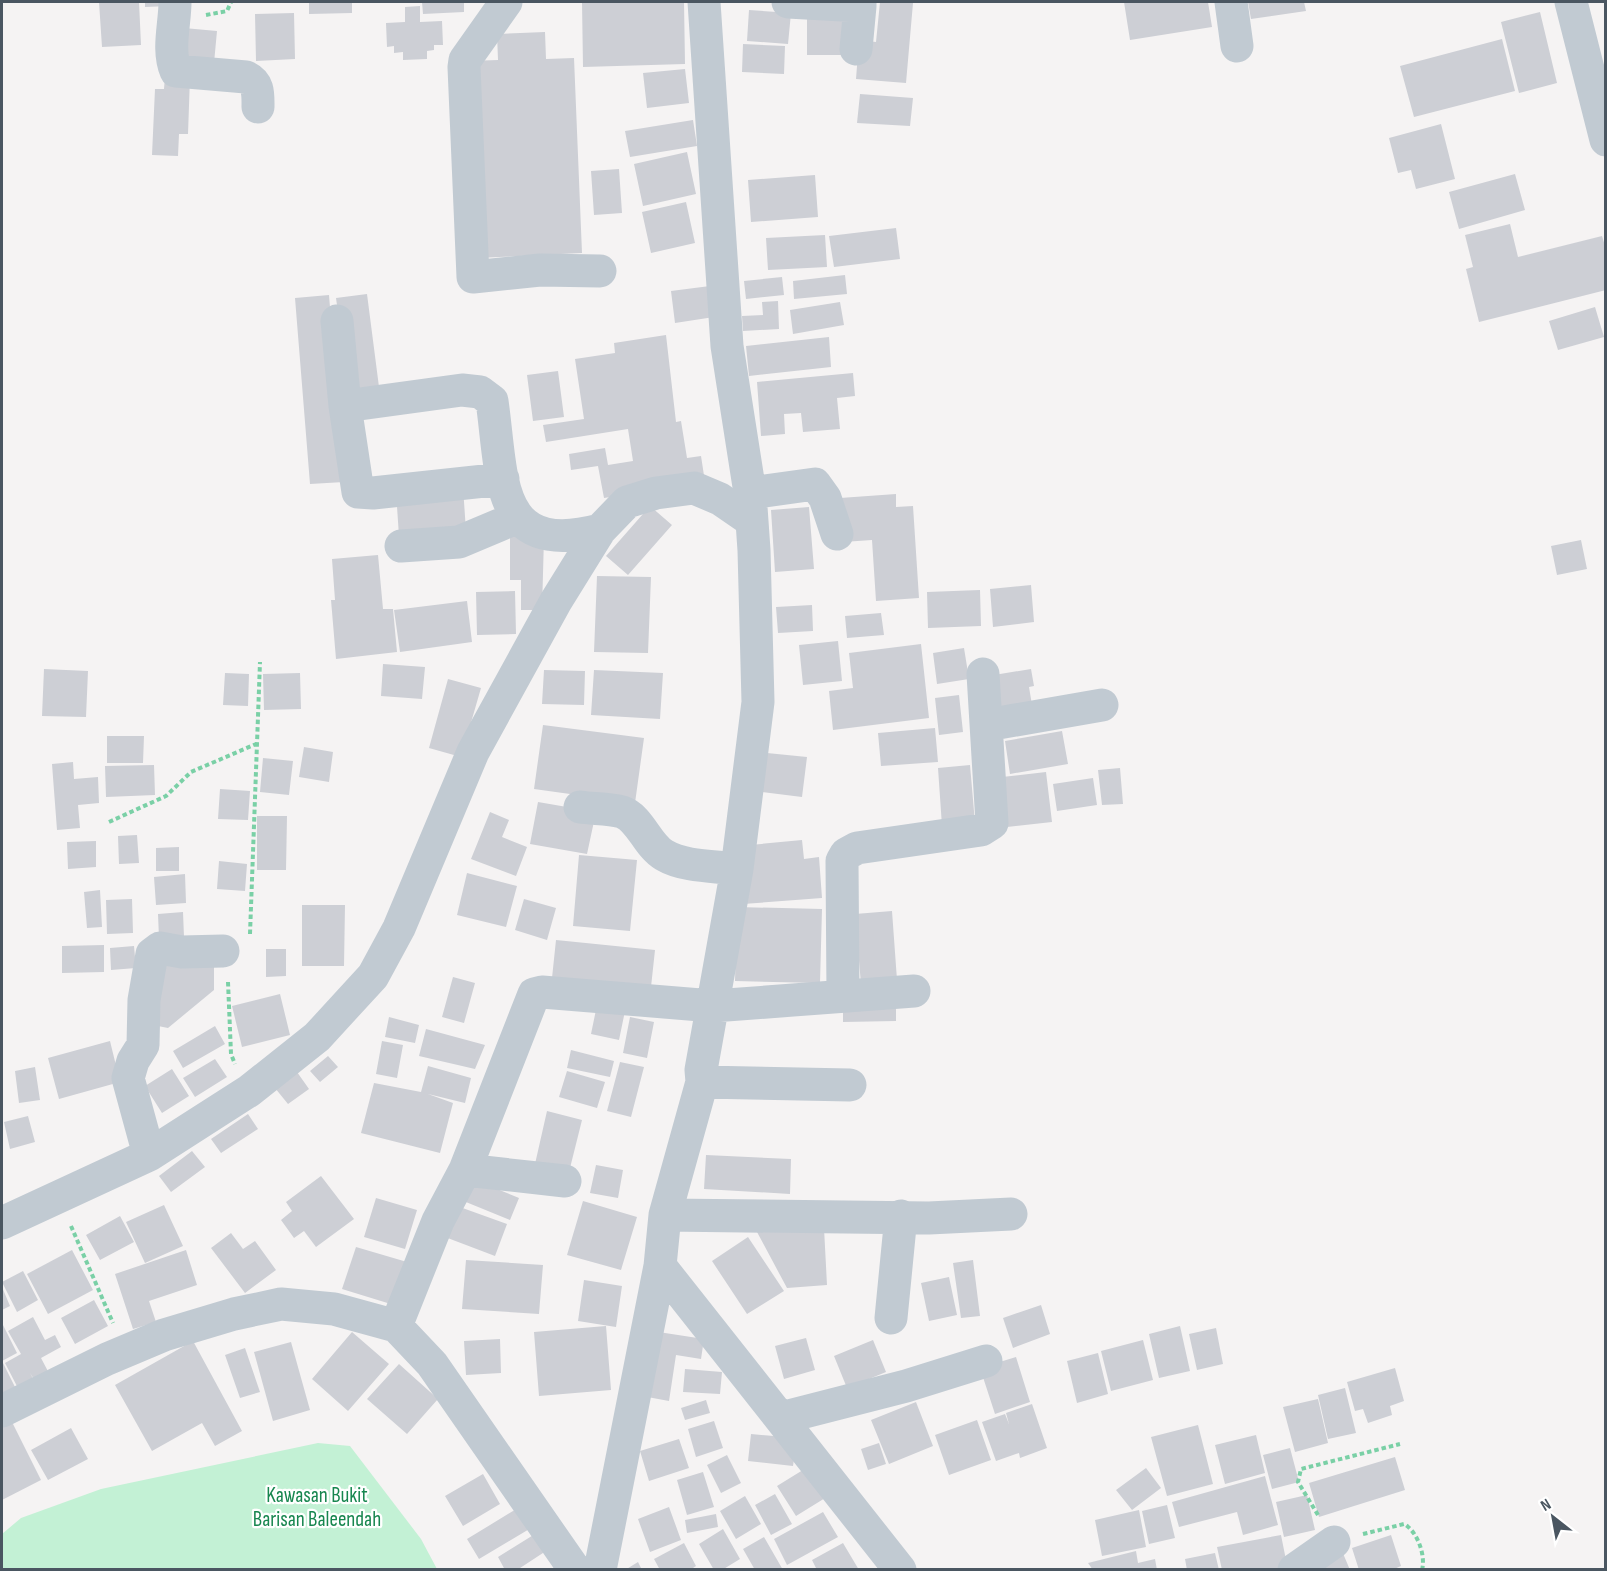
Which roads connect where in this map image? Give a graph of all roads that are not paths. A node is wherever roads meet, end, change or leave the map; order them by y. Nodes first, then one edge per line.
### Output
1 (175, 2) edge
2 (506, 2) edge
3 (704, 2) edge
4 (788, 2) edge
5 (1231, 2) edge
6 (1571, 2) edge
7 (860, 4) edge
8 (1237, 46) dead end
9 (856, 49) dead end
10 (258, 107) dead end
11 (1605, 140) edge
12 (600, 271) dead end
13 (337, 321) dead end
14 (345, 406) junction
15 (503, 479) junction
16 (751, 507) junction
17 (516, 518) junction
18 (600, 530) junction
19 (837, 534) dead end
20 (401, 546) dead end
21 (983, 674) dead end
22 (1102, 705) dead end
23 (987, 725) junction
24 (580, 807) dead end
25 (737, 869) junction
26 (223, 951) road end
27 (914, 991) dead end
28 (843, 996) junction
29 (713, 1006) junction
30 (702, 1082) junction
31 (850, 1085) dead end
32 (149, 1155) junction
33 (465, 1170) junction
34 (565, 1181) dead end
35 (1011, 1214) dead end
36 (665, 1215) junction
37 (901, 1216) junction
38 (2, 1223) edge
39 (660, 1266) junction
40 (891, 1318) dead end
41 (396, 1326) junction
42 (986, 1361) dead end
43 (2, 1411) edge
44 (781, 1418) junction
45 (1334, 1542) road end
46 (575, 1569) edge
47 (600, 1569) edge
48 (900, 1569) edge
49 (1294, 1569) edge

1 - 10 street
2 - 12 street
3 - 16 street
4 - 7 street
5 - 8 street
6 - 11 street
7 - 9 street
13 - 14 street
14 - 15 street
14 - 15 street
15 - 17 street
16 - 18 street
16 - 19 street
16 - 25 street
17 - 18 street
17 - 20 street
18 - 32 street
21 - 23 street
22 - 23 street
23 - 28 street
24 - 25 street
25 - 29 street
26 - 32 street
27 - 28 street
28 - 29 street
29 - 30 street
29 - 33 street
30 - 31 street
30 - 36 street
32 - 38 street
33 - 34 street
33 - 41 street
35 - 37 street
36 - 37 street
36 - 39 street
37 - 40 street
39 - 44 street
39 - 47 street
41 - 43 street
41 - 46 street
42 - 44 street
44 - 48 street
45 - 49 street

